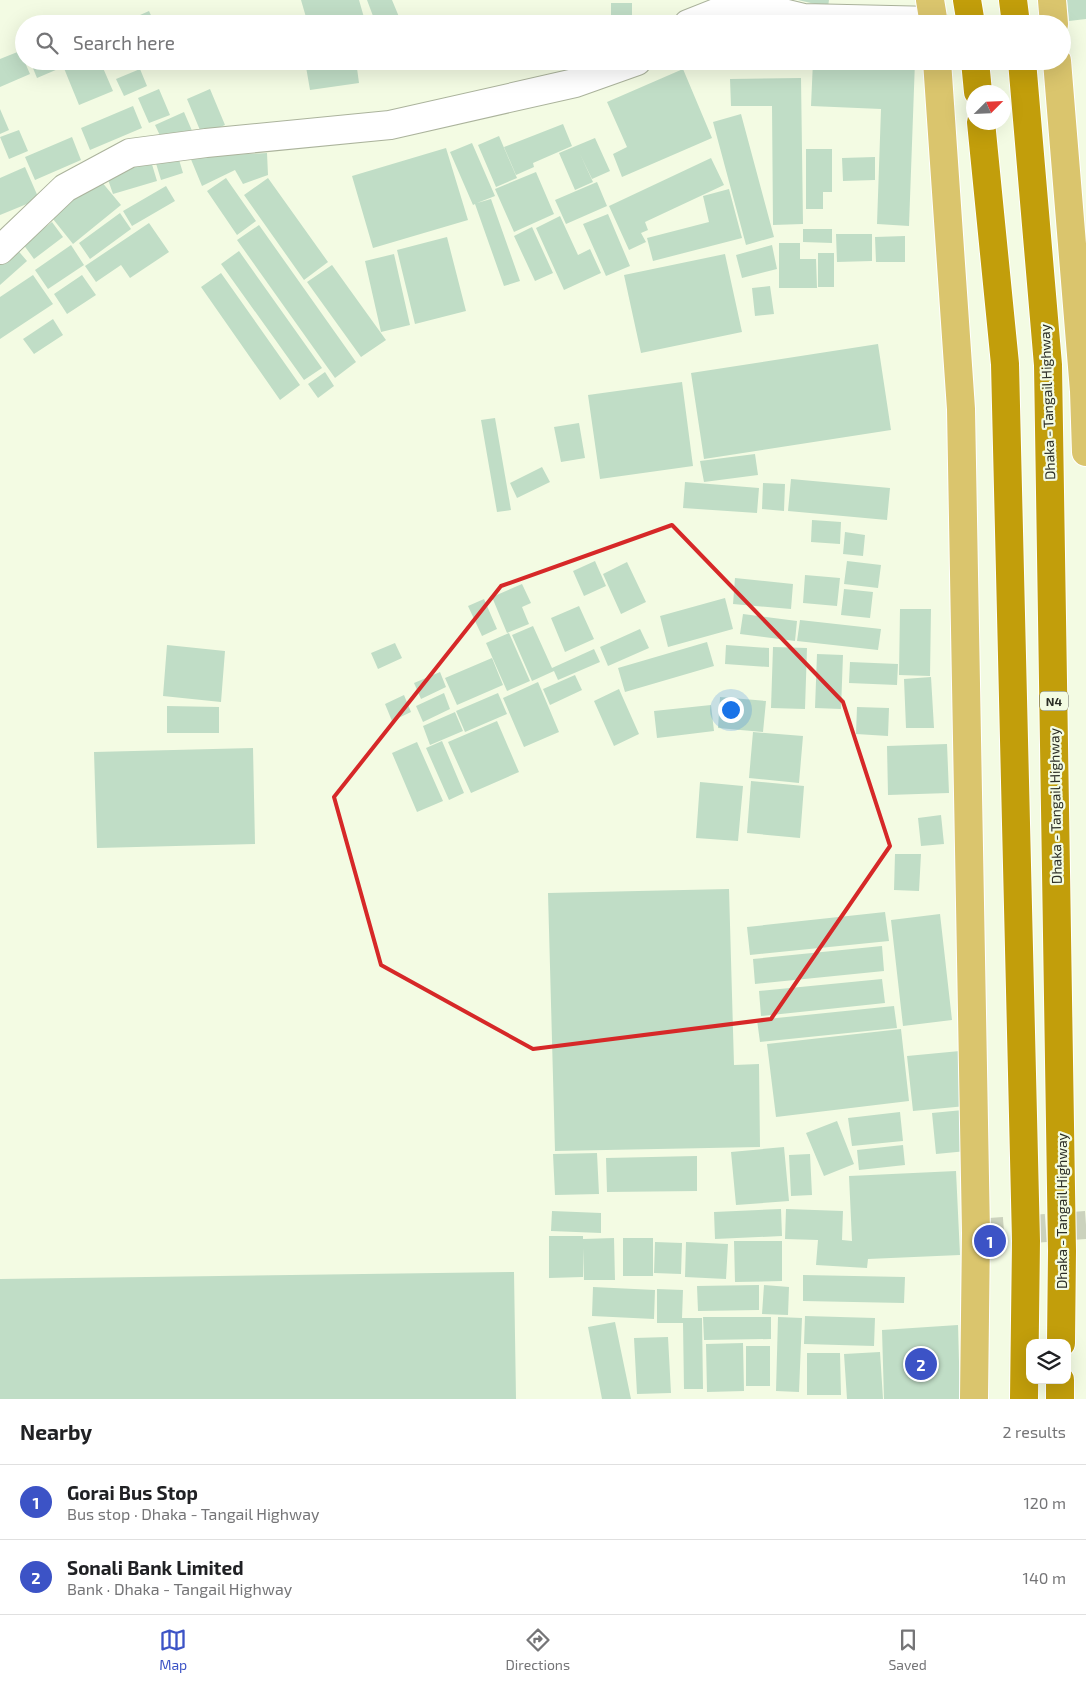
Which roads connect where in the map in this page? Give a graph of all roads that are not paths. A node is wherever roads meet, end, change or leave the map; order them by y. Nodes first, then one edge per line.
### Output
1 (967, 0) edge
2 (1013, 0) edge
3 (1052, 0) edge
4 (711, 15) edge
5 (791, 15) edge
6 (970, 15) edge
7 (1015, 15) edge
8 (1053, 15) edge
9 (612, 70) edge
10 (938, 70) edge
11 (976, 70) edge
12 (1023, 70) edge
13 (1058, 70) edge
14 (977, 85) edge
15 (982, 130) edge
16 (0, 250) edge
17 (1086, 452) edge
18 (1061, 1339) edge
19 (1060, 1384) edge
20 (974, 1399) edge
21 (1024, 1399) edge
22 (1060, 1399) edge

1 - 6 highway
2 - 7 highway
3 - 8 main road
4 - 5 street
9 - 16 street
10 - 20 main road
11 - 14 highway
12 - 18 highway, Dhaka - Tangail Highway / N4
13 - 17 main road
15 - 21 highway
19 - 22 highway

